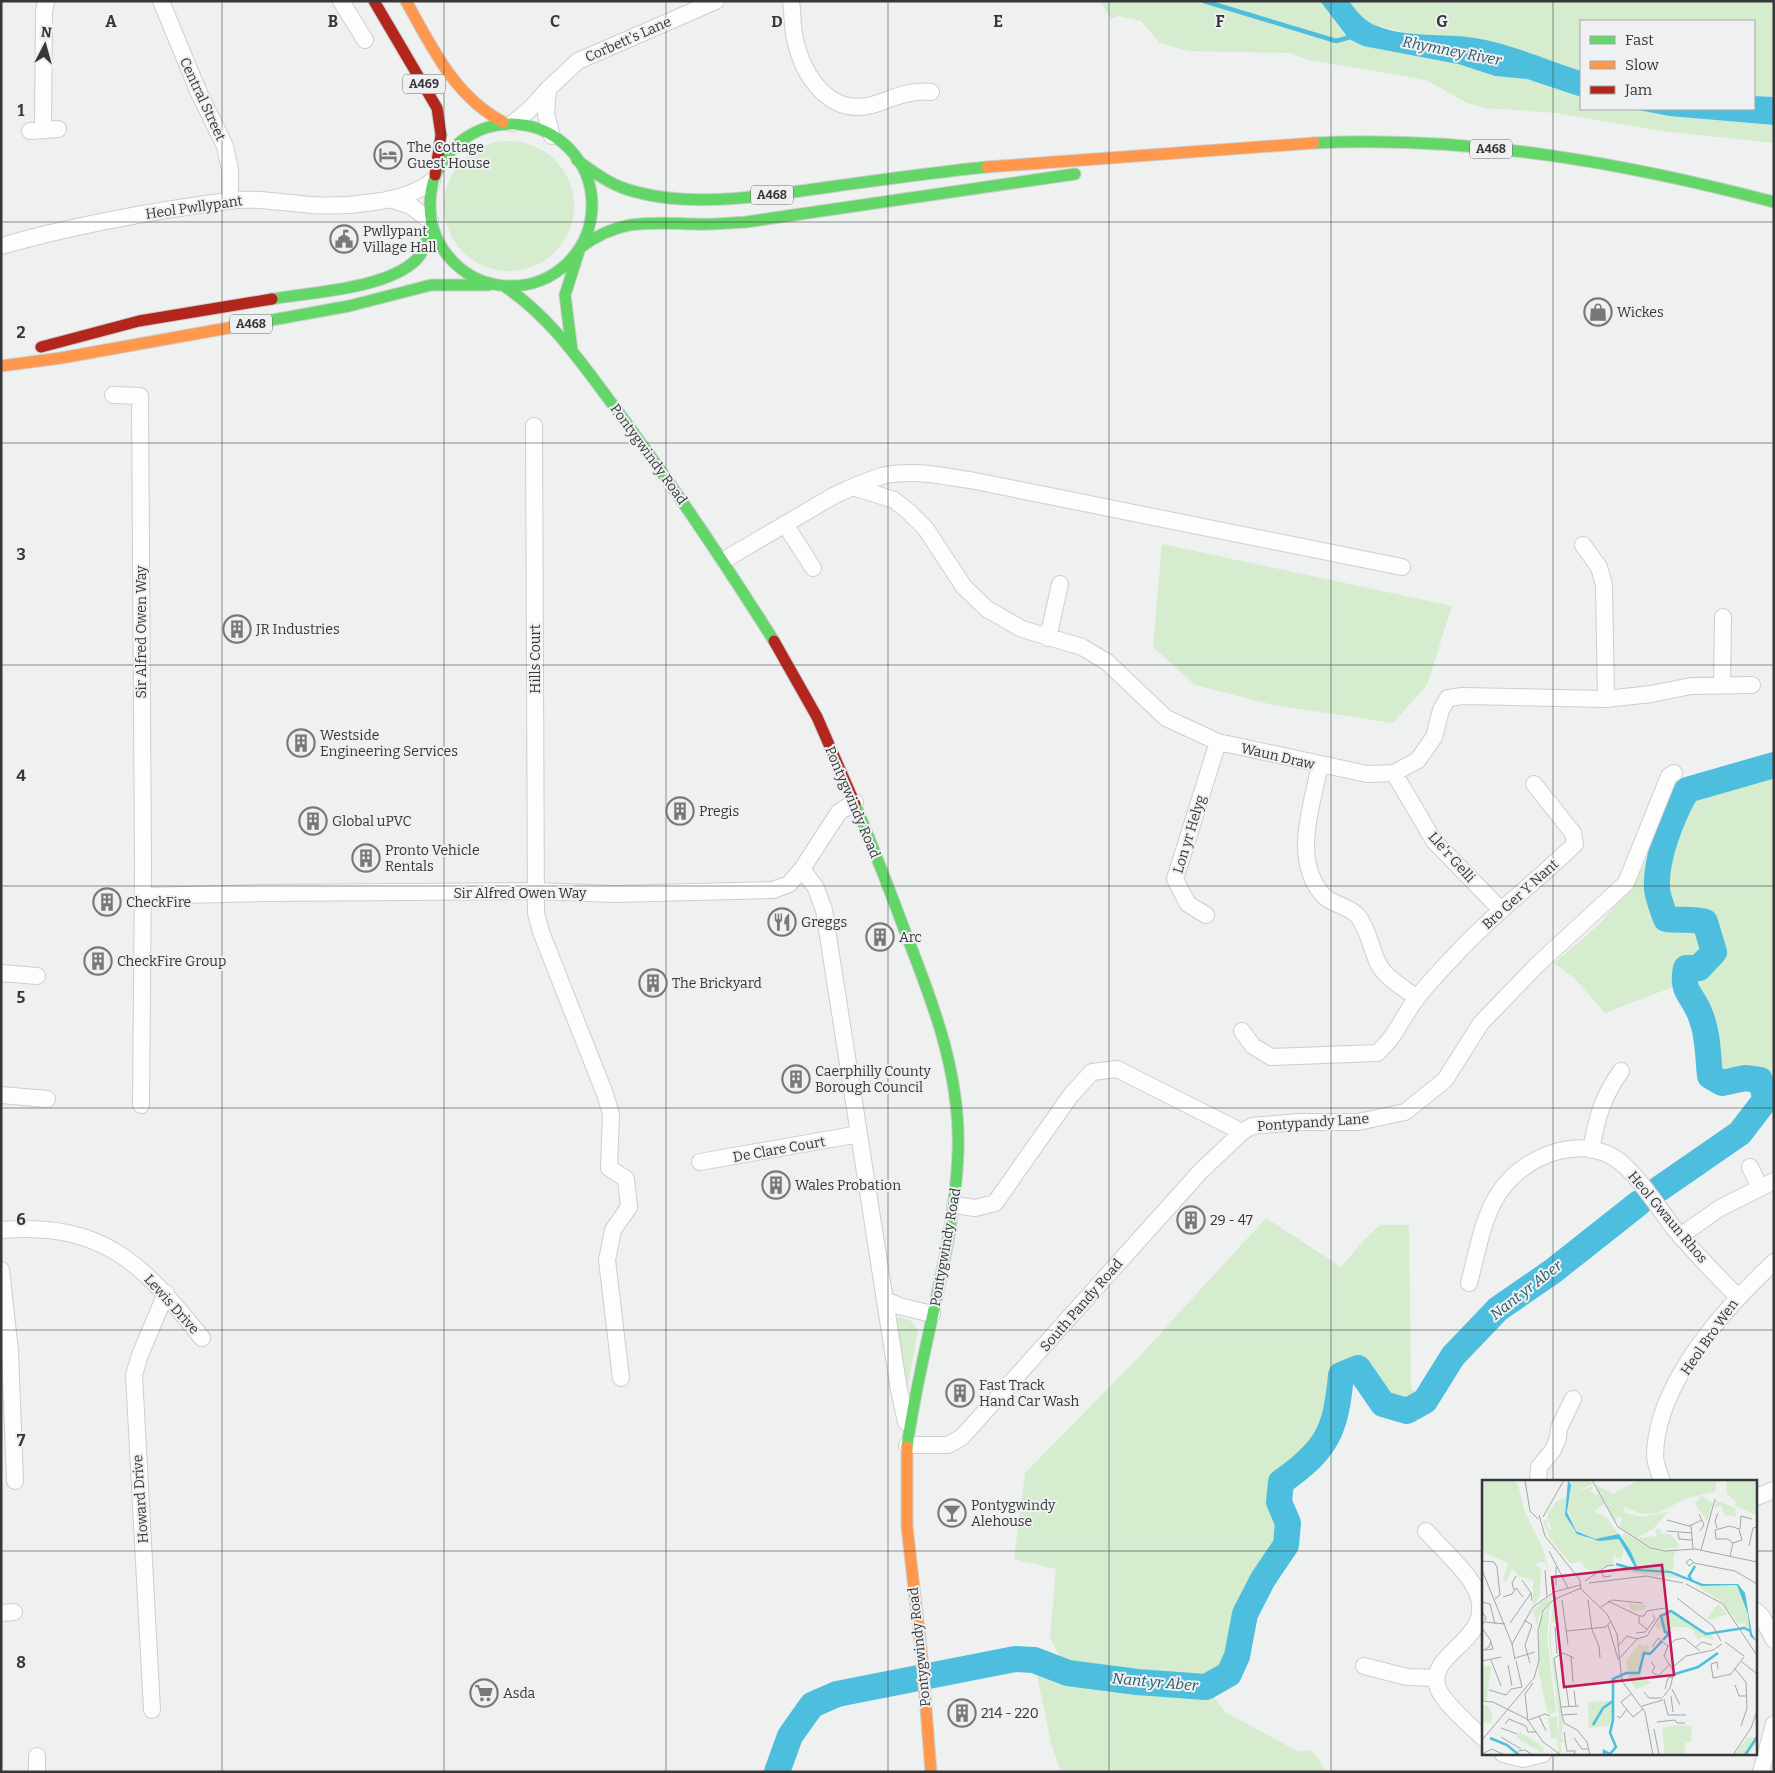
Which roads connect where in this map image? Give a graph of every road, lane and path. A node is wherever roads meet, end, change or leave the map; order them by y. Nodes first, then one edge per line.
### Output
1 (46, 1) edge
2 (161, 1) edge
3 (341, 1) edge
4 (374, 1) edge
5 (406, 1) edge
6 (716, 1) edge
7 (791, 1) edge
8 (365, 40) dead end
9 (548, 89) junction
10 (931, 92) dead end
11 (508, 122) junction
12 (44, 130) dead end
13 (552, 136) junction
14 (1204, 152) junction
15 (576, 160) junction
16 (433, 179) junction
17 (389, 199) junction
18 (230, 200) junction
19 (1774, 202) edge
20 (431, 223) junction
21 (1, 246) edge
22 (580, 248) junction
23 (502, 286) junction
24 (572, 352) junction
25 (1, 365) edge
26 (112, 395) dead end
27 (534, 426) dead end
28 (853, 487) junction
29 (785, 524) junction
30 (1583, 545) dead end
31 (724, 560) junction
32 (1402, 567) dead end
33 (814, 568) dead end
34 (1060, 584) dead end
35 (1723, 617) dead end
36 (1048, 638) junction
37 (1722, 685) junction
38 (1752, 686) dead end
39 (1606, 699) junction
40 (1218, 742) junction
41 (1320, 765) junction
42 (1394, 773) junction
43 (1674, 773) dead end
44 (1534, 784) dead end
45 (855, 802) junction
46 (802, 870) junction
47 (536, 891) junction
48 (143, 896) junction
49 (1500, 909) junction
50 (1206, 915) dead end
51 (1, 973) edge
52 (37, 976) dead end
53 (1417, 998) junction
54 (1242, 1031) dead end
55 (1621, 1071) dead end
56 (1, 1095) edge
57 (47, 1099) dead end
58 (141, 1105) dead end
59 (1242, 1132) junction
60 (858, 1134) junction
61 (1590, 1150) junction
62 (700, 1162) dead end
63 (1750, 1167) dead end
64 (1767, 1184) edge
65 (955, 1205) junction
66 (1, 1230) edge
67 (1680, 1236) junction
68 (1774, 1262) edge
69 (1, 1270) edge
70 (1469, 1283) dead end
71 (166, 1293) junction
72 (1737, 1296) junction
73 (886, 1300) junction
74 (932, 1314) junction
75 (202, 1338) dead end
76 (621, 1378) dead end
77 (1573, 1399) dead end
78 (908, 1439) junction
79 (1538, 1480) edge
80 (1661, 1480) edge
81 (15, 1481) dead end
82 (1774, 1490) edge
83 (1758, 1496) edge
84 (1426, 1531) dead end
85 (1758, 1613) edge
86 (1774, 1640) edge
87 (1364, 1666) dead end
88 (1436, 1678) junction
89 (152, 1710) dead end
90 (1774, 1724) edge
91 (1482, 1737) edge
92 (1512, 1756) edge
93 (1535, 1756) edge
94 (931, 1772) edge
95 (1761, 1772) edge

1 - 12 street
2 - 18 street, Central Street
3 - 8 street
4 - 16 main road, A469
5 - 11 main road, A469
6 - 9 street, Corbett's Lane
7 - 10 street
9 - 11 street, Corbett's Lane
9 - 13 street
11 - 13 main road
11 - 16 main road
13 - 15 main road
14 - 15 main road, A468
14 - 19 main road, A468
14 - 22 main road, A468
15 - 22 main road
16 - 17 street, Heol Pwllypant
16 - 20 main road
17 - 18 street, Heol Pwllypant
17 - 20 street, Heol Pwllypant
18 - 21 street, Heol Pwllypant
20 - 23 main road
20 - 25 main road, A468
22 - 23 main road
22 - 24 main road, Pontygwindy Road
23 - 24 main road, Pontygwindy Road
23 - 25 main road, A468
24 - 31 main road, Pontygwindy Road
26 - 48 street, Sir Alfred Owen Way
27 - 47 street, Hills Court
28 - 29 street
28 - 32 street
28 - 36 street, Waun Draw
29 - 31 street
29 - 33 street
30 - 39 street
31 - 45 main road, Pontygwindy Road
34 - 36 street
35 - 37 street
36 - 40 street, Waun Draw
37 - 38 street, Waun Draw
37 - 39 street, Waun Draw
39 - 42 street, Waun Draw
40 - 41 street, Waun Draw
40 - 50 street, Lon yr Helyg
41 - 42 street, Waun Draw
41 - 53 street
42 - 49 street, Lle'r Gelli
43 - 59 street, Pontypandy Lane
44 - 49 street, Bro Ger Y Nant
45 - 46 street, Sir Alfred Owen Way
45 - 65 main road, Pontygwindy Road
46 - 47 street, Sir Alfred Owen Way
46 - 60 street, Pontygwindy Road
47 - 48 street, Sir Alfred Owen Way
47 - 76 street, Hills Court
48 - 58 street, Sir Alfred Owen Way
49 - 53 street, Bro Ger Y Nant
51 - 52 street
53 - 54 street, Bro Ger Y Nant
55 - 61 street
56 - 57 street
59 - 65 street, Pontypandy Lane
59 - 78 street, South Pandy Road
60 - 62 street, De Clare Court
60 - 73 street, Pontygwindy Road
61 - 67 street, Heol Gwaun Rhos
61 - 70 street, Heol Gwaun Rhos
63 - 64 street
64 - 67 street
65 - 74 main road, Pontygwindy Road
66 - 71 street, Lewis Drive
67 - 72 street, Heol Gwaun Rhos
68 - 72 street, Heol Bro Wen
69 - 81 street
71 - 75 street, Lewis Drive
71 - 89 street, Howard Drive
72 - 80 street, Heol Bro Wen
73 - 74 street, Pontygwindy Road
73 - 78 street, Pontygwindy Road
74 - 78 main road, Pontygwindy Road
77 - 79 street
78 - 94 main road, Pontygwindy Road
82 - 83 street
84 - 88 street
85 - 86 street
87 - 88 street
88 - 91 street
90 - 95 street
92 - 93 street

